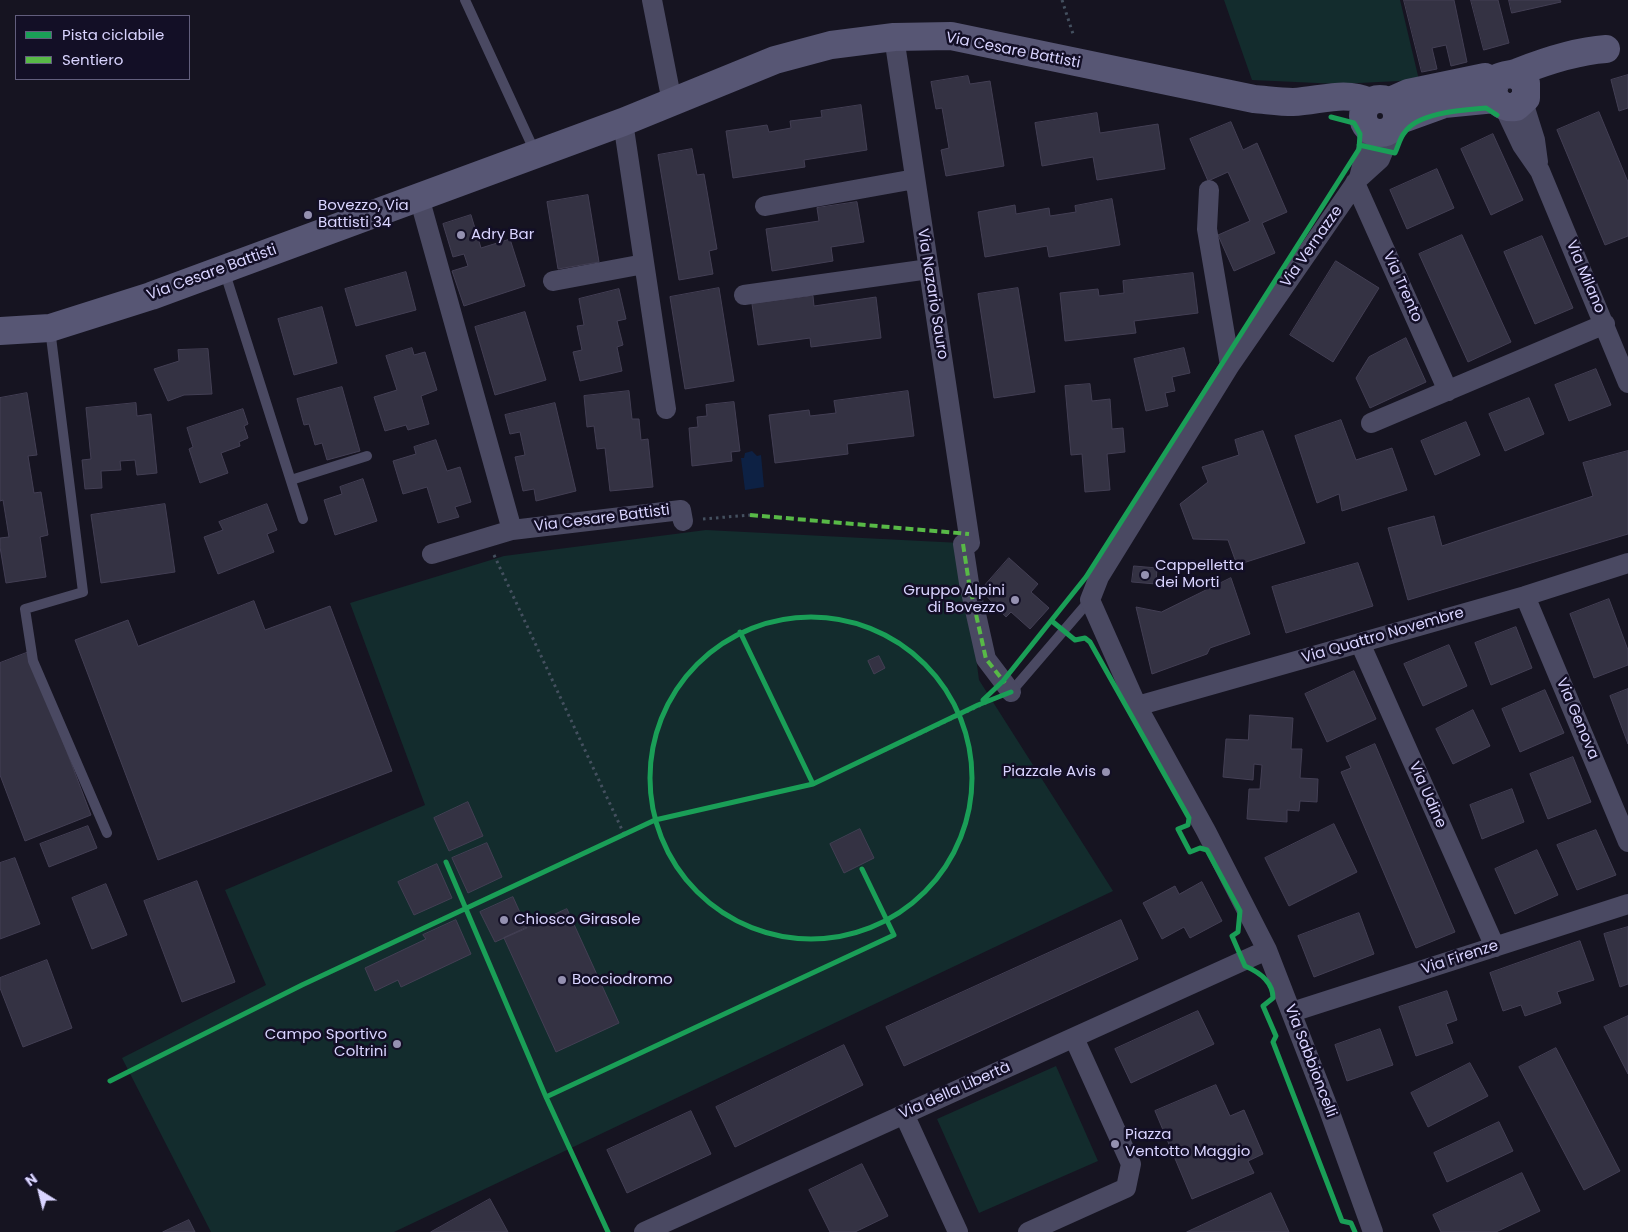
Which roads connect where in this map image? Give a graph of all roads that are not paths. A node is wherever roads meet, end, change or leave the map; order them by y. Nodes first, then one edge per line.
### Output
1 (465, 0) edge
2 (652, 0) edge
3 (894, 38) junction
4 (1617, 46) edge
5 (1510, 92) junction
6 (672, 102) junction
7 (1381, 117) junction
8 (623, 122) junction
9 (536, 153) junction
10 (915, 179) junction
11 (1357, 181) junction
12 (1209, 190) dead end
13 (419, 197) junction
14 (765, 206) dead end
15 (644, 264) junction
16 (929, 269) junction
17 (224, 270) junction
18 (553, 281) dead end
19 (744, 295) dead end
20 (1605, 324) junction
21 (50, 328) junction
22 (0, 331) edge
23 (1230, 365) junction
24 (1628, 383) edge
25 (1448, 391) junction
26 (666, 409) dead end
27 (1371, 423) dead end
28 (367, 456) dead end
29 (291, 480) junction
30 (303, 519) dead end
31 (682, 521) road end
32 (512, 530) junction
33 (432, 554) dead end
34 (1628, 563) edge
35 (1526, 596) junction
36 (1090, 600) junction
37 (1360, 643) junction
38 (1010, 691) joint
39 (1137, 706) junction
40 (107, 833) dead end
41 (1628, 842) edge
42 (1628, 904) edge
43 (1495, 947) junction
44 (1267, 950) junction
45 (1292, 1012) junction
46 (1074, 1038) junction
47 (904, 1114) junction
48 (644, 1232) edge
49 (958, 1232) edge
50 (1028, 1232) edge
51 (1373, 1232) edge

1 - 9 lane
2 - 6 street
3 - 6 street, Via Cesare Battisti
3 - 7 street, Via Cesare Battisti
3 - 10 street, Via Nazario Sauro
4 - 5 street
5 - 7 street
5 - 20 street, Via Milano
6 - 8 street, Via Cesare Battisti
7 - 11 street, Via Vernazze
8 - 9 street, Via Cesare Battisti
8 - 15 street
9 - 13 street, Via Cesare Battisti
10 - 14 street
10 - 16 street, Via Nazario Sauro
11 - 23 street, Via Vernazze
11 - 25 street, Via Trento
12 - 23 street
13 - 17 street, Via Cesare Battisti
13 - 32 street
15 - 18 street
15 - 26 street
16 - 19 street
16 - 38 street, Via Nazario Sauro
17 - 21 street, Via Cesare Battisti
17 - 29 lane
20 - 24 street, Via Milano
20 - 25 street
21 - 22 street, Via Cesare Battisti
21 - 40 lane
23 - 36 street, Via Vernazze
25 - 27 street
28 - 29 lane
29 - 30 lane
31 - 32 street, Via Cesare Battisti
32 - 33 street, Via Cesare Battisti
34 - 35 street, Via Quattro Novembre
35 - 37 street, Via Quattro Novembre
35 - 41 street, Via Genova
36 - 38 lane
36 - 39 street, Via Sabbioncelli
37 - 39 street, Via Quattro Novembre
37 - 43 street, Via Udine
39 - 44 street, Via Sabbioncelli
42 - 43 street, Via Firenze
43 - 45 street, Via Firenze
44 - 45 street, Via Sabbioncelli
44 - 46 street, Via della Libertà
45 - 51 street, Via Sabbioncelli
46 - 47 street, Via della Libertà
46 - 50 street
47 - 48 street, Via della Libertà
47 - 49 street

